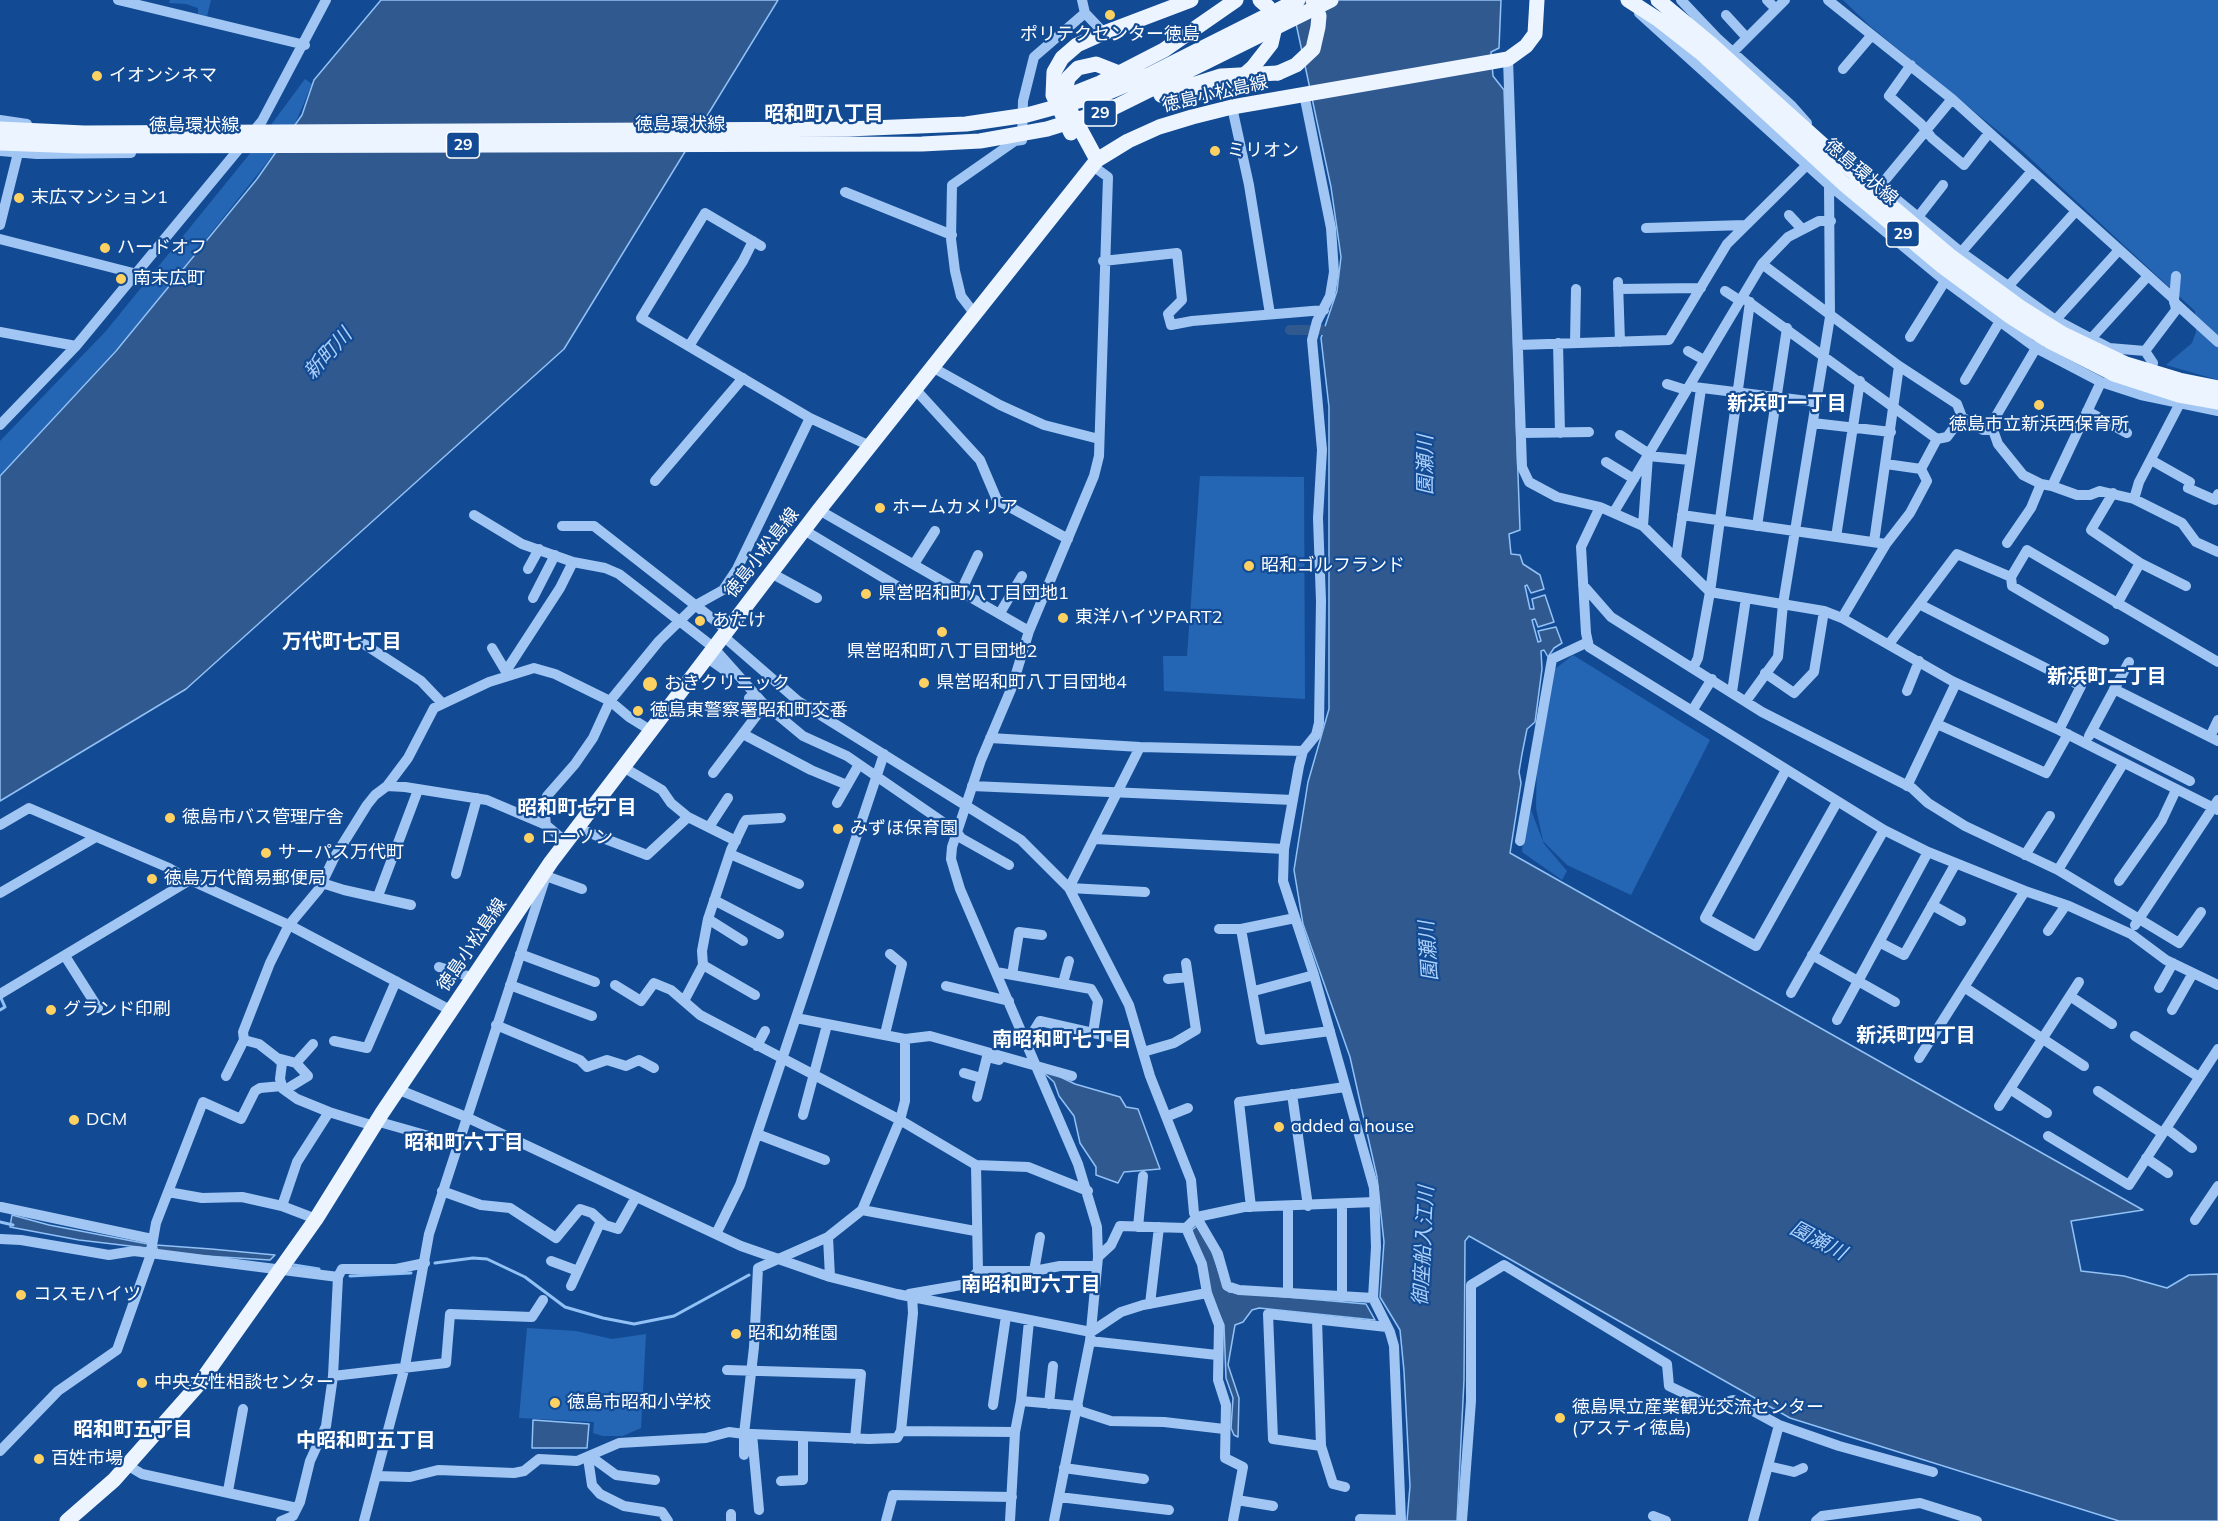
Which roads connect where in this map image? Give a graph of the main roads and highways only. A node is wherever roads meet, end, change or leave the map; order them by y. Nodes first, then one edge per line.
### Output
1 (1191, 0) edge
2 (1236, 0) edge
3 (1260, 0) edge
4 (1298, 0) edge
5 (1313, 0) edge
6 (1331, 0) edge
7 (1537, 0) edge
8 (1628, 0) edge
9 (1658, 0) edge
10 (1088, 118) junction
11 (966, 124) junction
12 (0, 129) edge
13 (0, 143) edge
14 (1095, 163) junction
15 (2218, 388) edge
16 (2218, 402) edge
17 (67, 1521) edge

1 - 14 main road
2 - 11 main road, bridge
3 - 14 main road, bridge
4 - 11 main road, 徳島環状線 / 29, bridge
5 - 10 main road, bridge
6 - 10 main road, 徳島環状線 / 29, bridge
7 - 14 main road, 徳島小松島線
8 - 16 main road, 徳島環状線 / 29, bridge
9 - 15 main road, 徳島環状線 / 29, bridge
10 - 13 main road, 徳島環状線 / 29, bridge
11 - 12 main road, 徳島環状線 / 29, bridge
14 - 17 main road, 徳島小松島線

